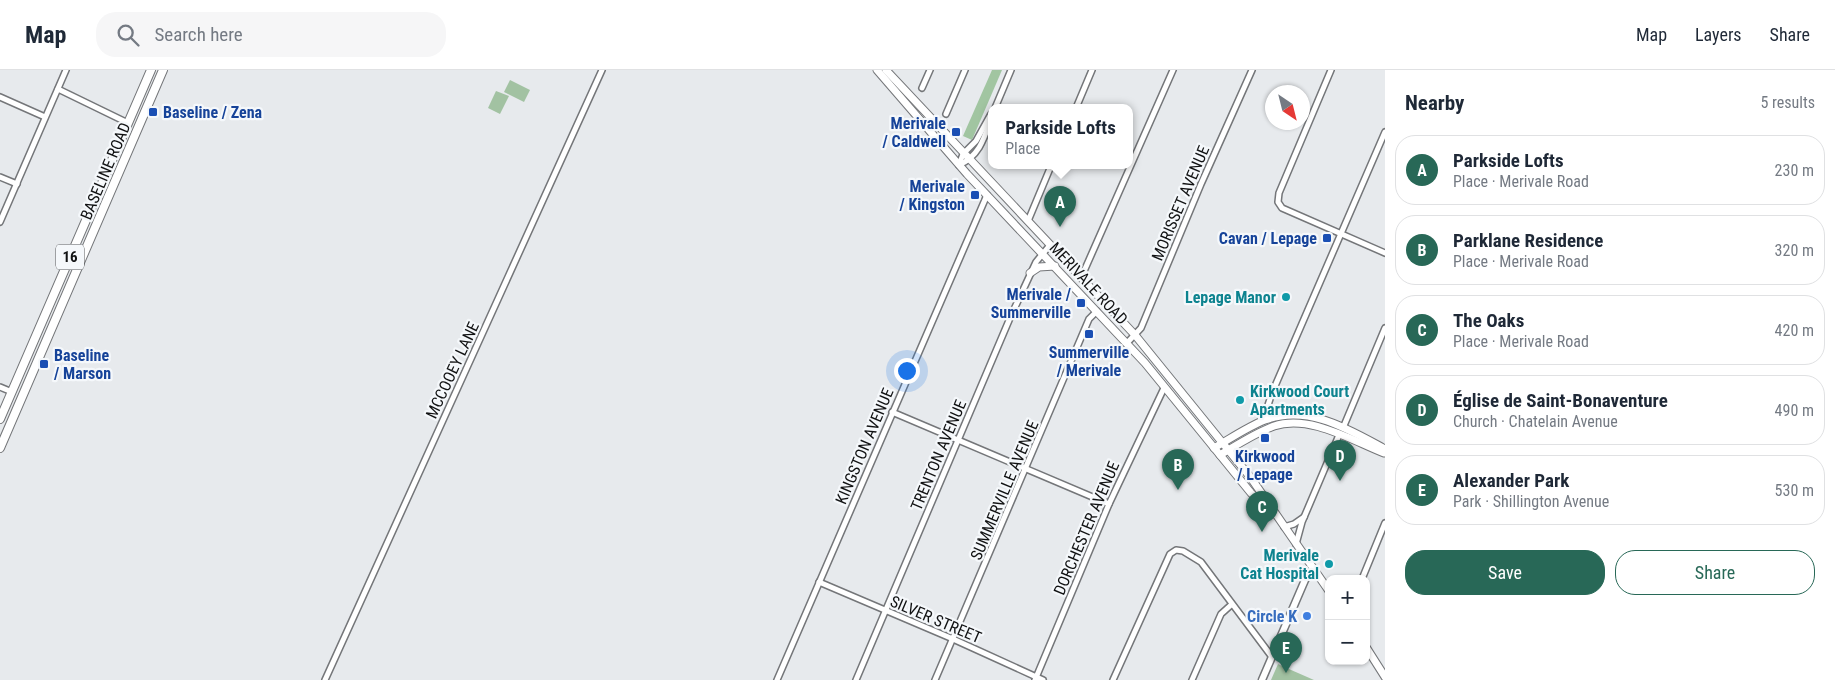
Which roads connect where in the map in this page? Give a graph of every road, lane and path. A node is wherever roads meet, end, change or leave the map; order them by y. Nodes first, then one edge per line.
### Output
1 (66, 70) edge
2 (151, 70) edge
3 (164, 70) edge
4 (602, 70) edge
5 (877, 70) edge
6 (886, 70) edge
7 (930, 70) edge
8 (965, 70) edge
9 (1011, 70) edge
10 (1092, 70) edge
11 (1173, 70) edge
12 (1252, 70) edge
13 (1331, 70) edge
14 (922, 88) dead end
15 (58, 89) junction
16 (0, 97) edge
17 (997, 104) edge
18 (1078, 104) edge
19 (946, 114) dead end
20 (45, 117) junction
21 (988, 119) edge
22 (128, 123) junction
23 (988, 127) edge
24 (1385, 132) edge
25 (963, 154) junction
26 (969, 160) junction
27 (1133, 160) edge
28 (959, 164) junction
29 (1050, 169) edge
30 (1129, 169) edge
31 (0, 176) edge
32 (17, 184) junction
33 (987, 195) junction
34 (0, 222) edge
35 (1028, 222) junction
36 (1340, 234) junction
37 (1050, 245) junction
38 (1042, 253) junction
39 (1385, 253) edge
40 (1055, 266) junction
41 (1030, 273) junction
42 (1081, 278) junction
43 (1097, 310) junction
44 (1385, 328) edge
45 (1135, 335) junction
46 (1127, 343) junction
47 (0, 387) edge
48 (1164, 388) junction
49 (12, 392) junction
50 (892, 412) junction
51 (1270, 418) junction
52 (0, 419) edge
53 (1343, 428) junction
54 (1339, 436) junction
55 (958, 441) junction
56 (1223, 443) junction
57 (0, 448) edge
58 (1214, 448) junction
59 (1385, 449) edge
60 (1229, 450) junction
61 (1385, 453) edge
62 (1220, 455) junction
63 (1026, 470) junction
64 (1109, 504) junction
65 (1304, 517) junction
66 (1278, 519) junction
67 (1385, 524) edge
68 (1284, 527) junction
69 (1296, 545) junction
70 (1313, 569) junction
71 (1364, 575) edge
72 (819, 582) junction
73 (1325, 586) edge
74 (1231, 604) junction
75 (886, 611) junction
76 (953, 639) junction
77 (1370, 653) edge
78 (1272, 657) junction
79 (1385, 677) edge
80 (1036, 679) edge
81 (325, 680) edge
82 (777, 680) edge
83 (856, 680) edge
84 (936, 680) edge
85 (1043, 680) edge
86 (1113, 680) edge
87 (1192, 680) edge
88 (1262, 680) edge

1 - 15 street
2 - 22 main road, BASELINE ROAD / 16
3 - 57 main road, BASELINE ROAD / 16
4 - 81 street, MCCOOEY LANE
5 - 28 main road, MERIVALE ROAD
6 - 25 main road, MERIVALE ROAD
7 - 14 street
8 - 19 street
9 - 17 street
10 - 18 street
11 - 27 street
12 - 45 street, MORISSET AVENUE
13 - 36 street
15 - 20 street
15 - 22 street
16 - 20 street
20 - 32 street
21 - 25 street
22 - 49 main road, BASELINE ROAD / 16
23 - 26 street
24 - 36 street
25 - 26 main road, MERIVALE ROAD
25 - 28 street
26 - 28 street
26 - 35 main road, MERIVALE ROAD
28 - 33 main road, MERIVALE ROAD
29 - 35 street
30 - 42 street
31 - 32 street
32 - 34 street
33 - 38 main road, MERIVALE ROAD
33 - 50 street, KINGSTON AVENUE
35 - 37 main road, MERIVALE ROAD
36 - 39 street
36 - 51 street
37 - 38 street, TRENTON AVENUE
37 - 42 main road, MERIVALE ROAD
38 - 40 main road, MERIVALE ROAD
38 - 41 street, TRENTON AVENUE
40 - 41 main road
40 - 43 main road, MERIVALE ROAD
41 - 55 street, TRENTON AVENUE
42 - 45 main road, MERIVALE ROAD
43 - 45 main road
43 - 46 main road, MERIVALE ROAD
43 - 63 street, SUMMERVILLE AVENUE
44 - 53 street
45 - 46 street, MORISSET AVENUE
45 - 56 main road, MERIVALE ROAD
46 - 48 main road, MERIVALE ROAD
47 - 49 street
48 - 58 main road, MERIVALE ROAD
48 - 64 street, DORCHESTER AVENUE
49 - 52 main road, BASELINE ROAD / 16
50 - 55 street
50 - 72 street, KINGSTON AVENUE
51 - 53 main road
51 - 56 main road
53 - 59 main road
54 - 60 main road
54 - 61 main road
54 - 65 street
55 - 63 street
55 - 75 street, TRENTON AVENUE
56 - 58 main road
56 - 60 main road, MERIVALE ROAD
58 - 62 main road, MERIVALE ROAD
60 - 62 main road
60 - 66 main road, MERIVALE ROAD
62 - 66 main road, MERIVALE ROAD
63 - 64 street
63 - 76 street, SUMMERVILLE AVENUE
64 - 80 street, DORCHESTER AVENUE
65 - 68 street
65 - 69 street
66 - 68 main road, MERIVALE ROAD
67 - 71 street
68 - 69 main road, MERIVALE ROAD
69 - 70 main road, MERIVALE ROAD
70 - 73 main road, MERIVALE ROAD
70 - 78 street
72 - 75 street, SILVER STREET
72 - 82 street, KINGSTON AVENUE
74 - 78 street
74 - 86 street
74 - 87 street
75 - 76 street, SILVER STREET
75 - 83 street, TRENTON AVENUE
76 - 80 street, SILVER STREET
76 - 84 street, SUMMERVILLE AVENUE
77 - 79 main road
78 - 88 street
80 - 85 street, SILVER STREET

